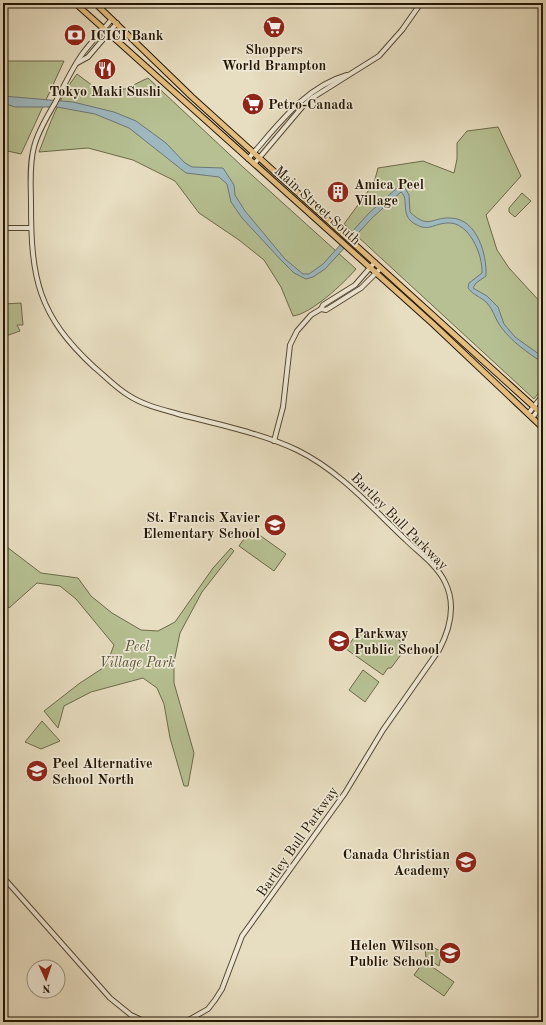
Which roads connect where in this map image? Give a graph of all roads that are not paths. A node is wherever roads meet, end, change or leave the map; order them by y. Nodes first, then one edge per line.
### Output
1 (75, 3) edge
2 (95, 3) edge
3 (421, 3) edge
4 (115, 21) junction
5 (106, 31) junction
6 (348, 75) junction
7 (254, 153) junction
8 (260, 158) junction
9 (248, 159) junction
10 (254, 164) junction
11 (3, 228) edge
12 (31, 228) junction
13 (375, 262) junction
14 (370, 268) junction
15 (380, 268) junction
16 (376, 273) junction
17 (321, 309) junction
18 (543, 395) edge
19 (543, 404) edge
20 (536, 409) junction
21 (543, 415) edge
22 (530, 416) junction
23 (543, 428) edge
24 (274, 441) junction
25 (3, 877) edge
26 (146, 1022) edge
27 (185, 1022) edge

1 - 5 main road, Main Street South
2 - 4 main road, Main Street South
3 - 6 street
4 - 5 street, Bartley Bull Parkway
4 - 7 main road, Main Street South
5 - 9 main road, Main Street South
5 - 12 street, Bartley Bull Parkway
6 - 7 street
6 - 8 street
7 - 8 main road, Main Street South
7 - 9 street
8 - 10 street
8 - 13 main road, Main Street South
9 - 10 main road, Main Street South
10 - 14 main road, Main Street South
11 - 12 street
12 - 24 street, Bartley Bull Parkway
13 - 14 street
13 - 15 main road, Main Street South
14 - 16 main road, Main Street South
14 - 17 street
15 - 16 street
15 - 20 main road, Main Street South
16 - 17 street
16 - 22 main road, Main Street South
17 - 24 street
18 - 20 street
19 - 20 street
20 - 21 main road, Main Street South
20 - 22 street
22 - 23 main road, Main Street South
24 - 27 street, Bartley Bull Parkway
25 - 26 street

